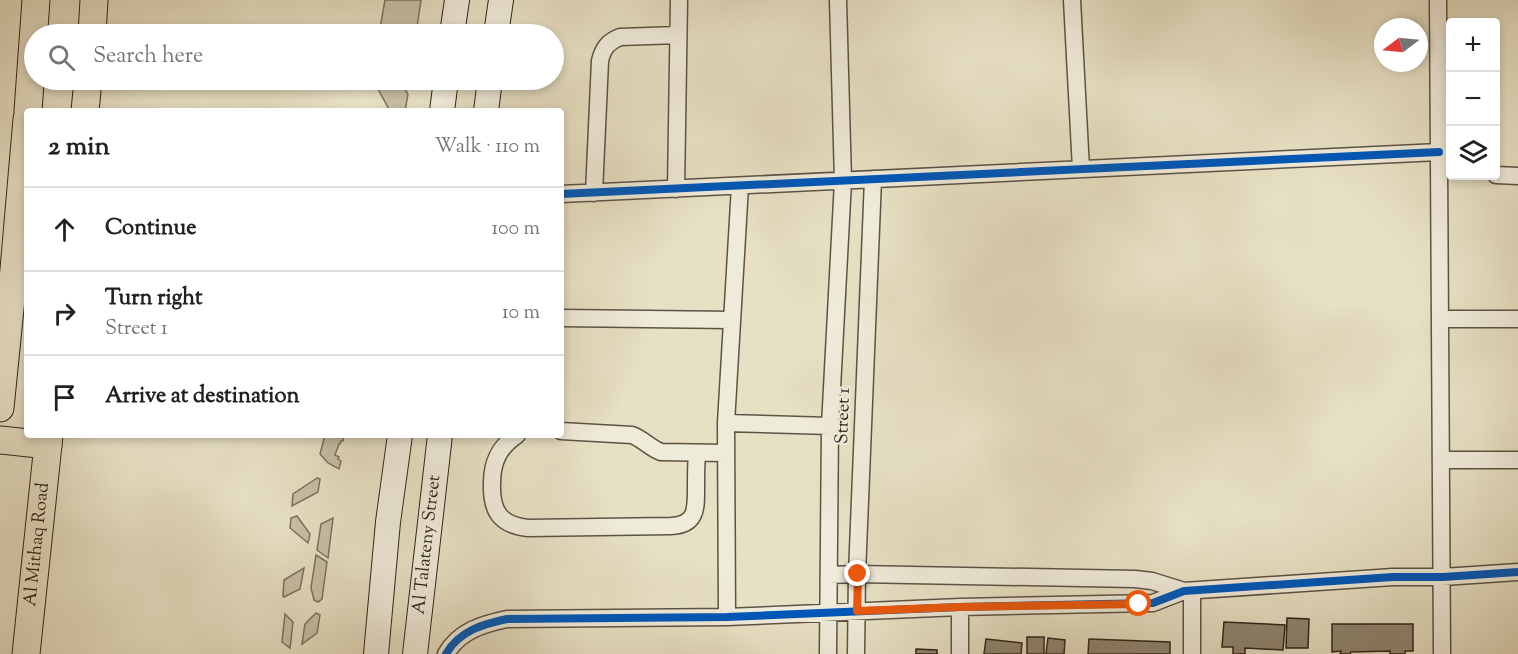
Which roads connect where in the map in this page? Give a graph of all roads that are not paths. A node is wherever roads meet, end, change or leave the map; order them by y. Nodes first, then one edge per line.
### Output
1 (36, 0) edge
2 (94, 0) edge
3 (457, 0) edge
4 (501, 0) edge
5 (679, 0) edge
6 (838, 0) edge
7 (1072, 0) edge
8 (1438, 0) edge
9 (35, 24) edge
10 (93, 24) edge
11 (453, 24) edge
12 (497, 24) edge
13 (678, 35) junction
14 (30, 90) edge
15 (87, 90) edge
16 (445, 90) edge
17 (489, 90) edge
18 (28, 108) edge
19 (85, 108) edge
20 (442, 108) edge
21 (486, 108) edge
22 (1439, 152) junction
23 (24, 153) edge
24 (1081, 169) junction
25 (1445, 175) edge
26 (1500, 175) edge
27 (1518, 176) edge
28 (873, 179) junction
29 (843, 181) junction
30 (740, 186) junction
31 (676, 189) junction
32 (594, 193) junction
33 (564, 195) edge
34 (564, 318) edge
35 (1440, 319) junction
36 (1518, 319) edge
37 (732, 320) junction
38 (0, 408) edge
39 (726, 423) junction
40 (830, 426) junction
41 (564, 431) edge
42 (400, 438) edge
43 (440, 438) edge
44 (514, 438) edge
45 (0, 440) edge
46 (49, 440) edge
47 (697, 453) junction
48 (726, 453) junction
49 (1441, 460) junction
50 (1518, 460) edge
51 (1518, 572) edge
52 (858, 574) junction
53 (829, 575) junction
54 (1443, 578) junction
55 (1188, 591) junction
56 (960, 607) junction
57 (857, 611) junction
58 (828, 613) junction
59 (727, 617) junction
60 (26, 654) edge
61 (376, 654) edge
62 (415, 654) edge
63 (446, 654) edge
64 (828, 654) edge
65 (856, 654) edge
66 (960, 654) edge
67 (1192, 654) edge
68 (1442, 654) edge

1 - 9 main road
2 - 10 main road
3 - 11 main road
4 - 12 main road
5 - 13 street
6 - 29 street, Street 1
7 - 24 street
8 - 22 street
13 - 31 street
13 - 32 street
14 - 18 main road
15 - 19 main road
16 - 20 main road
17 - 21 main road
22 - 24 street
22 - 25 street
23 - 38 main road
24 - 28 street
25 - 35 street
26 - 27 street
28 - 29 street
28 - 52 street, Street 1
29 - 30 street
29 - 40 street, Street 1
30 - 31 street
30 - 37 street
31 - 32 street
32 - 33 street
34 - 37 street
35 - 36 street
35 - 49 street
37 - 39 street
39 - 40 street
39 - 48 street
40 - 53 street, Street 1
41 - 47 street
42 - 61 main road
43 - 62 main road, Al Talateny Street
44 - 47 street
45 - 46 main road
46 - 60 main road, Al Mithaq Road
47 - 48 street
48 - 59 street
49 - 50 street
49 - 54 street
51 - 54 street
52 - 53 street
52 - 55 street
52 - 57 street, Street 1
53 - 58 street, Street 1
54 - 55 street
54 - 68 street
55 - 56 street
55 - 67 street
56 - 57 street
56 - 66 street
57 - 58 street
57 - 65 street, Street 1
58 - 59 street
58 - 64 street, Street 1
59 - 63 street

